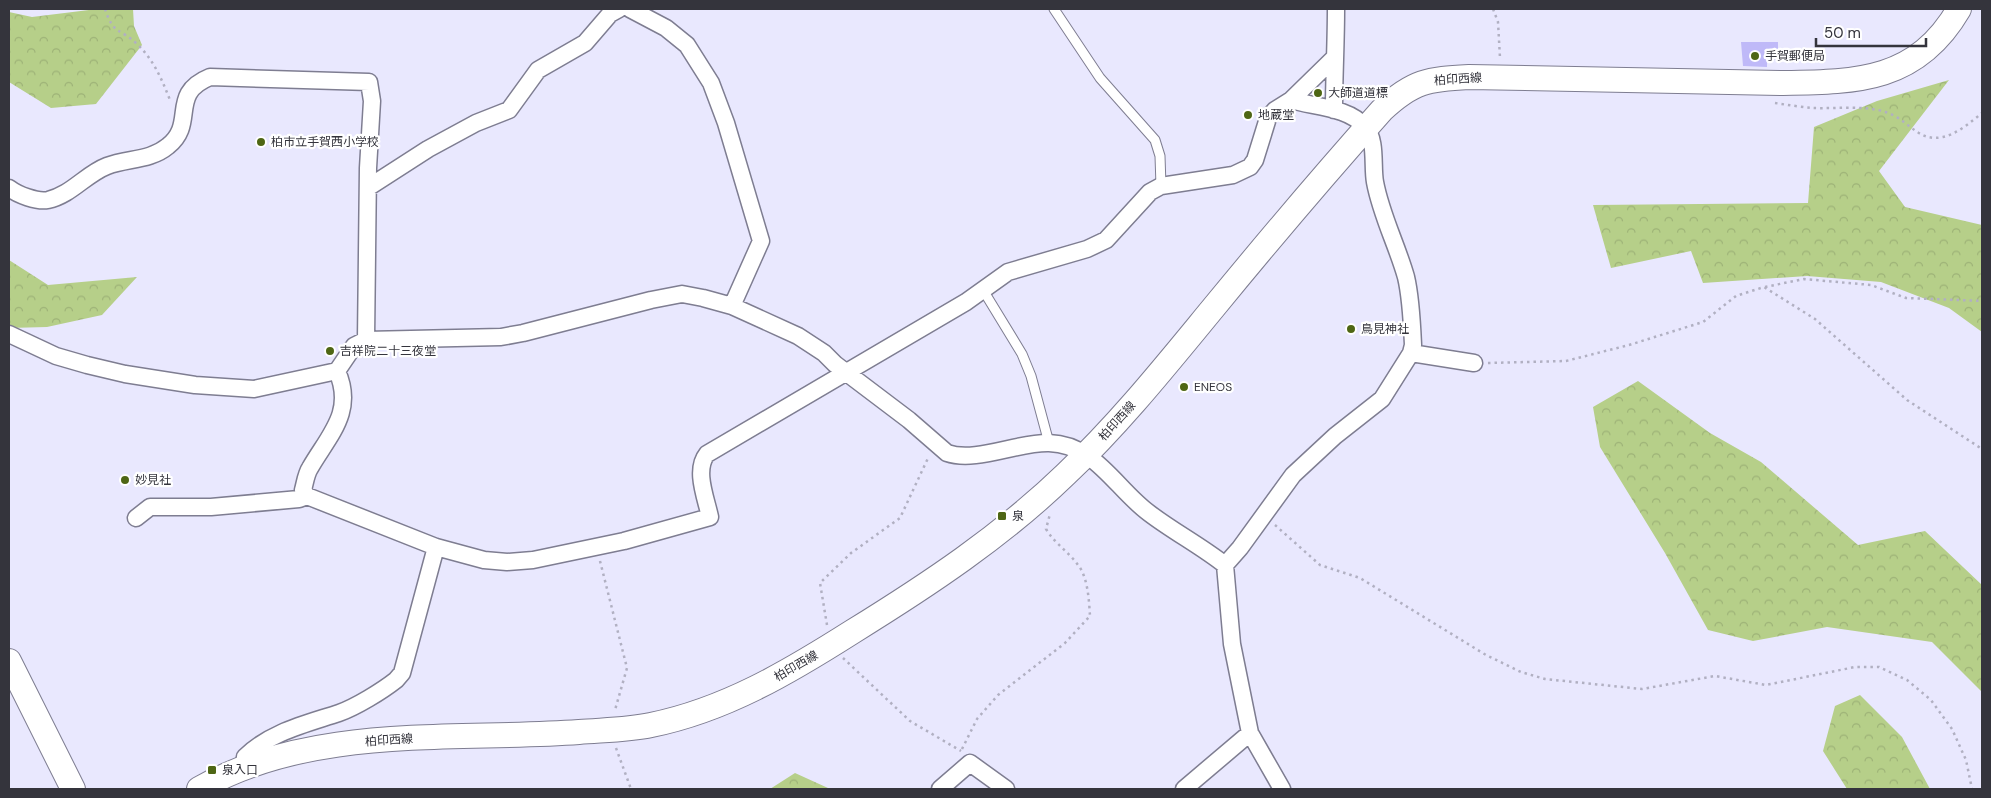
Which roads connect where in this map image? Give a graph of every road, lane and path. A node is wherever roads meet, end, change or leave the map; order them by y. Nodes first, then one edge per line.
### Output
1 (105, 9) edge
2 (619, 9) edge
3 (630, 9) edge
4 (1054, 9) edge
5 (1336, 9) edge
6 (1493, 9) edge
7 (1959, 9) edge
8 (1333, 59) junction
9 (1501, 77) junction
10 (1291, 100) junction
11 (171, 103) dead end
12 (1774, 103) dead end
13 (1334, 110) junction
14 (1982, 113) edge
15 (1366, 128) junction
16 (1161, 186) junction
17 (369, 187) junction
18 (9, 188) edge
19 (1764, 287) junction
20 (983, 290) junction
21 (1982, 301) edge
22 (732, 306) junction
23 (9, 334) edge
24 (366, 340) junction
25 (1411, 353) junction
26 (1474, 363) joint
27 (844, 371) junction
28 (337, 372) junction
29 (936, 441) junction
30 (1049, 443) junction
31 (1982, 449) edge
32 (1086, 454) junction
33 (1047, 492) junction
34 (307, 496) junction
35 (1264, 515) junction
36 (136, 518) dead end
37 (436, 547) junction
38 (596, 547) junction
39 (1225, 565) junction
40 (831, 646) junction
41 (9, 662) edge
42 (609, 730) junction
43 (1250, 733) junction
44 (965, 757) junction
45 (244, 768) junction
46 (73, 789) edge
47 (199, 789) edge
48 (631, 789) edge
49 (940, 789) edge
50 (1006, 789) edge
51 (1184, 789) edge
52 (1282, 789) edge
53 (1972, 789) edge

1 - 11 path
2 - 17 street
3 - 22 street
4 - 16 lane
5 - 8 street
6 - 9 path
7 - 9 main road, 柏印西線
8 - 10 street
8 - 13 street
9 - 15 main road, 柏印西線
10 - 13 street
10 - 16 street
12 - 14 path
13 - 15 street
15 - 25 street
15 - 32 main road, 柏印西線
16 - 20 street
17 - 18 street
17 - 24 street
19 - 21 path
19 - 26 path
19 - 31 path
20 - 27 street
20 - 30 lane
22 - 24 street
22 - 27 street
23 - 28 street
24 - 28 street
25 - 26 street
25 - 35 street
27 - 29 street
27 - 38 street
28 - 34 street
29 - 30 street
29 - 40 path
30 - 32 street
32 - 33 main road, 柏印西線
32 - 39 street
33 - 40 main road, 柏印西線
33 - 44 path
34 - 36 street
34 - 37 street
35 - 39 street
35 - 53 path
37 - 38 street
37 - 45 street
38 - 42 path
39 - 43 street
40 - 42 main road, 柏印西線
40 - 44 path
41 - 46 main road
42 - 45 main road, 柏印西線
42 - 48 path
43 - 51 street
43 - 52 street
44 - 49 street
44 - 50 street
45 - 47 main road, 柏印西線

